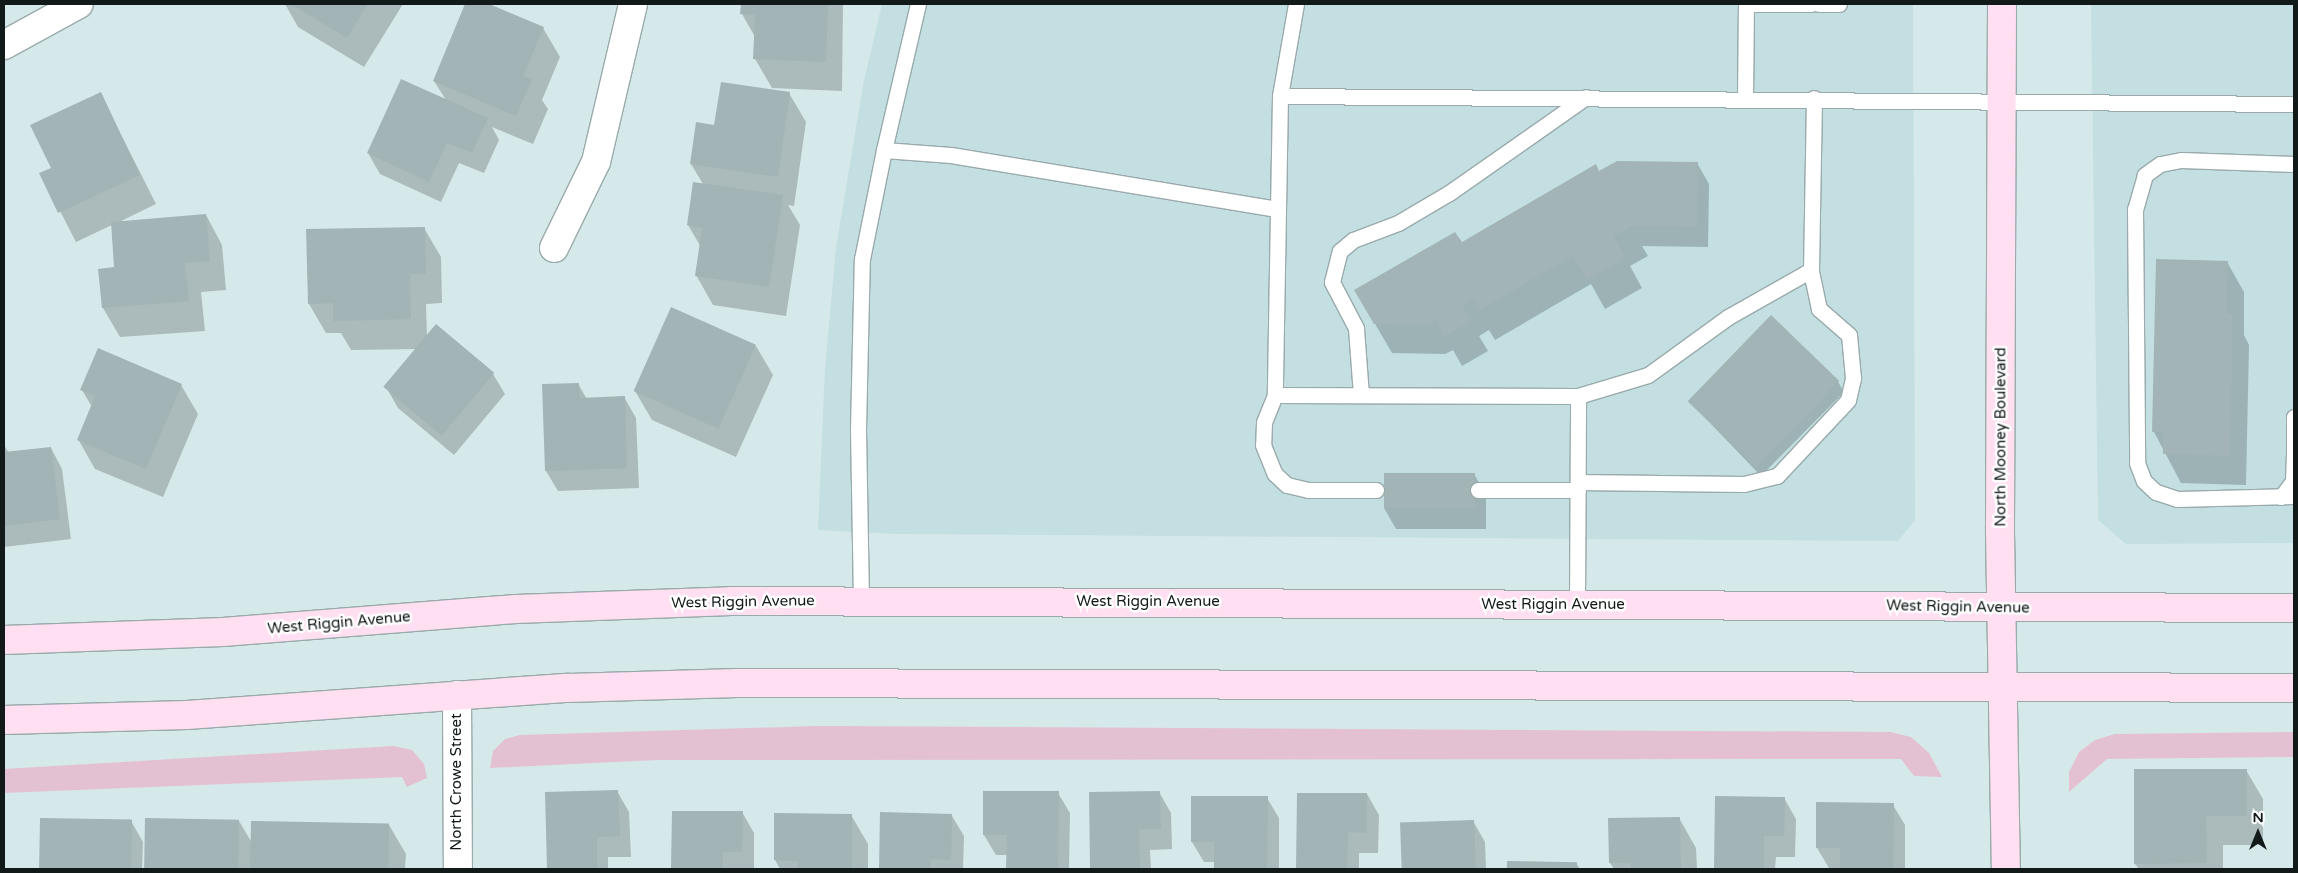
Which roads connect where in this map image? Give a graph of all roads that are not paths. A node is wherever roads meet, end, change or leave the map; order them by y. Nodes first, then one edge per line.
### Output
1 (79, 4) edge
2 (633, 4) edge
3 (918, 4) edge
4 (1296, 4) edge
5 (1746, 4) edge
6 (1752, 4) edge
7 (1787, 4) edge
8 (1811, 4) edge
9 (1819, 4) edge
10 (1839, 4) edge
11 (2002, 4) edge
12 (4, 45) edge
13 (1280, 96) junction
14 (1586, 97) junction
15 (1745, 98) junction
16 (1814, 98) junction
17 (2002, 100) junction
18 (2294, 104) edge
19 (884, 150) junction
20 (2294, 164) edge
21 (1276, 209) junction
22 (554, 248) dead end
23 (1811, 270) junction
24 (1275, 395) junction
25 (1361, 395) junction
26 (1578, 396) junction
27 (2294, 417) edge
28 (2294, 456) edge
29 (1578, 486) junction
30 (1376, 490) dead end
31 (1478, 490) dead end
32 (2288, 497) edge
33 (862, 601) junction
34 (1577, 605) junction
35 (2002, 608) junction
36 (2294, 608) edge
37 (4, 640) edge
38 (2003, 685) junction
39 (2294, 688) edge
40 (457, 696) junction
41 (4, 720) edge
42 (458, 869) edge
43 (2006, 869) edge

1 - 12 street
2 - 22 street
3 - 19 lane
4 - 13 lane
5 - 15 lane
6 - 7 lane
7 - 8 lane
9 - 10 lane
11 - 17 main road, North Mooney Boulevard
13 - 14 lane
13 - 21 lane
14 - 15 lane
14 - 25 lane
15 - 16 lane
16 - 17 lane
16 - 23 lane
17 - 18 lane
17 - 35 main road, North Mooney Boulevard
19 - 21 lane
19 - 33 lane
20 - 32 lane
21 - 24 lane
23 - 26 lane
23 - 29 lane
24 - 25 lane
24 - 30 lane
25 - 26 lane
26 - 29 lane
27 - 28 lane
28 - 32 lane
29 - 31 lane
29 - 34 lane
33 - 34 main road, West Riggin Avenue
33 - 37 main road, West Riggin Avenue
34 - 35 main road, West Riggin Avenue
35 - 36 main road, West Riggin Avenue
35 - 38 main road, North Mooney Boulevard
38 - 39 main road
38 - 40 main road
38 - 43 main road, North Mooney Boulevard
40 - 41 main road
40 - 42 street, North Crowe Street

